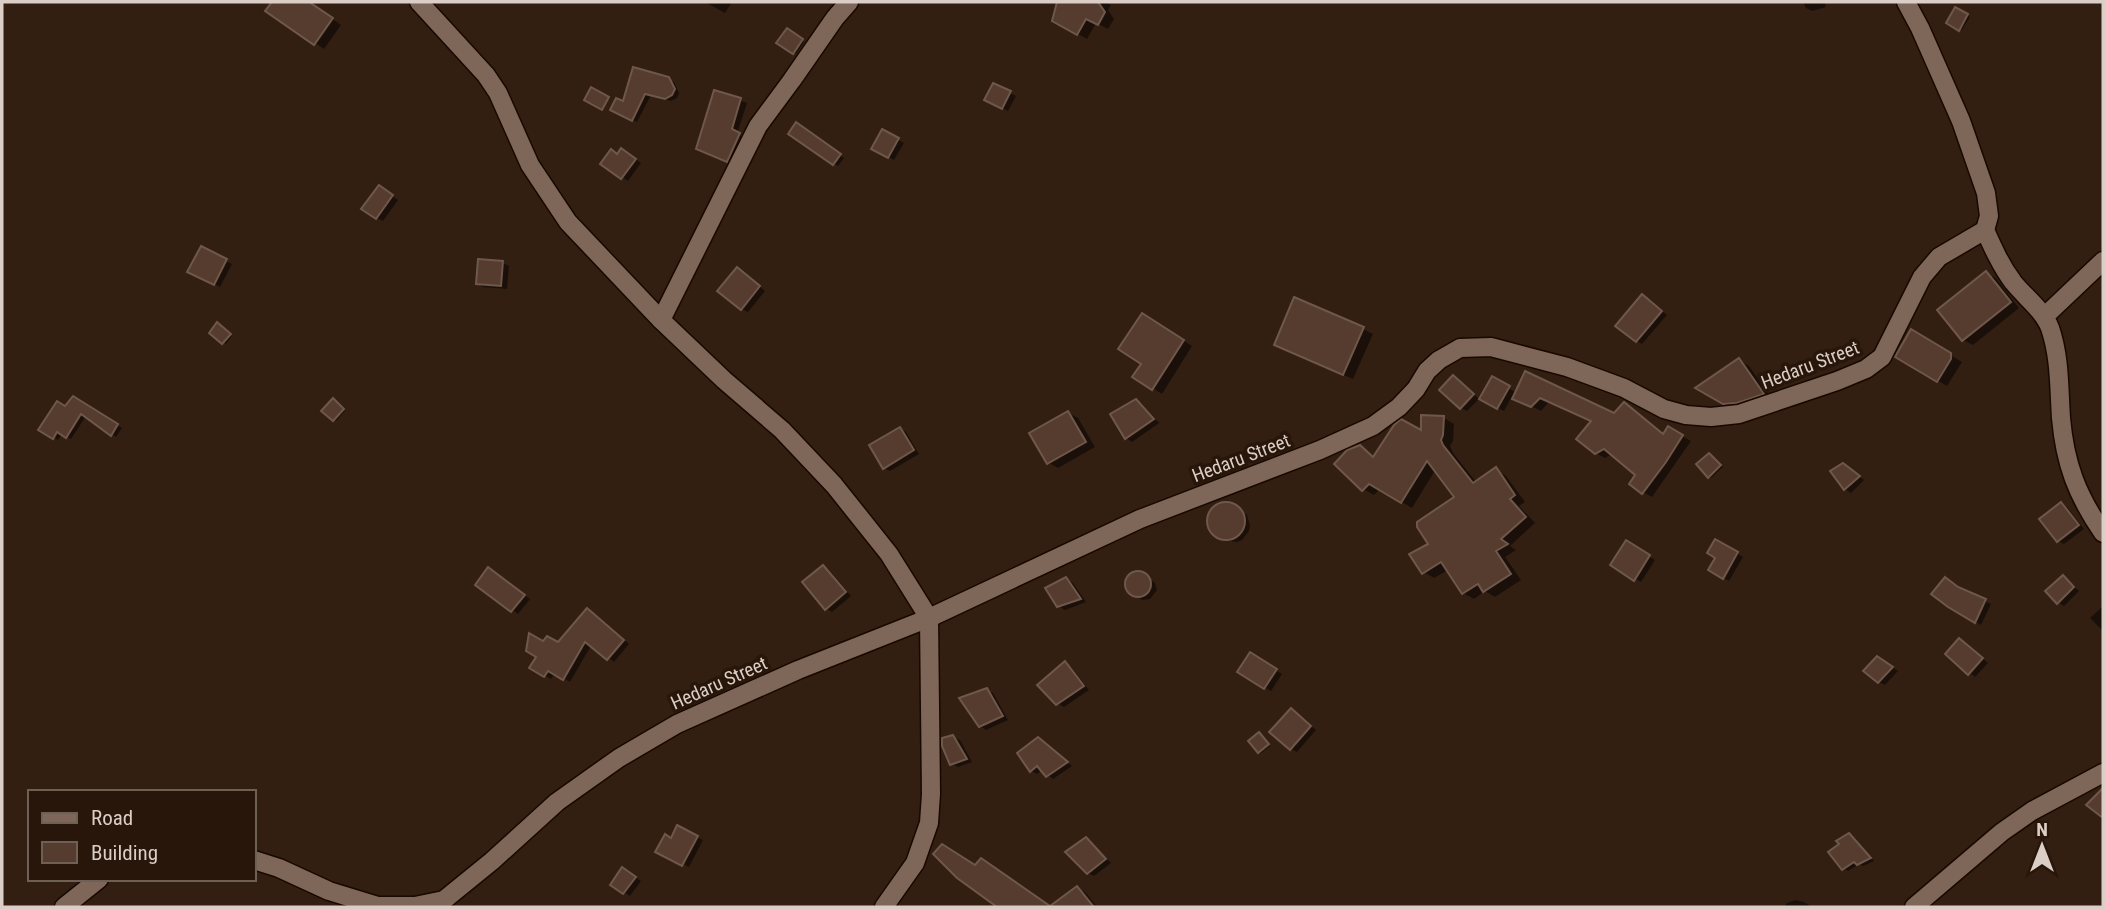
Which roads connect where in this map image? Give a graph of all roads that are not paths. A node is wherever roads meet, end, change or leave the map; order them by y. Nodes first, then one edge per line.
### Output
1 (419, 2) edge
2 (849, 2) edge
3 (1906, 2) edge
4 (1985, 230) junction
5 (2103, 261) edge
6 (2045, 316) junction
7 (661, 320) junction
8 (2103, 533) edge
9 (929, 618) junction
10 (2103, 773) edge
11 (256, 861) edge
12 (96, 881) edge
13 (449, 904) edge
14 (64, 907) edge
15 (884, 907) edge
16 (1913, 907) edge

1 - 7 street
2 - 7 street
3 - 4 street
4 - 6 street
4 - 9 street, Hedaru Street
5 - 6 street
6 - 8 street
7 - 9 street
9 - 13 street, Hedaru Street
9 - 15 street
10 - 16 street
11 - 13 street, Hedaru Street
12 - 14 street

